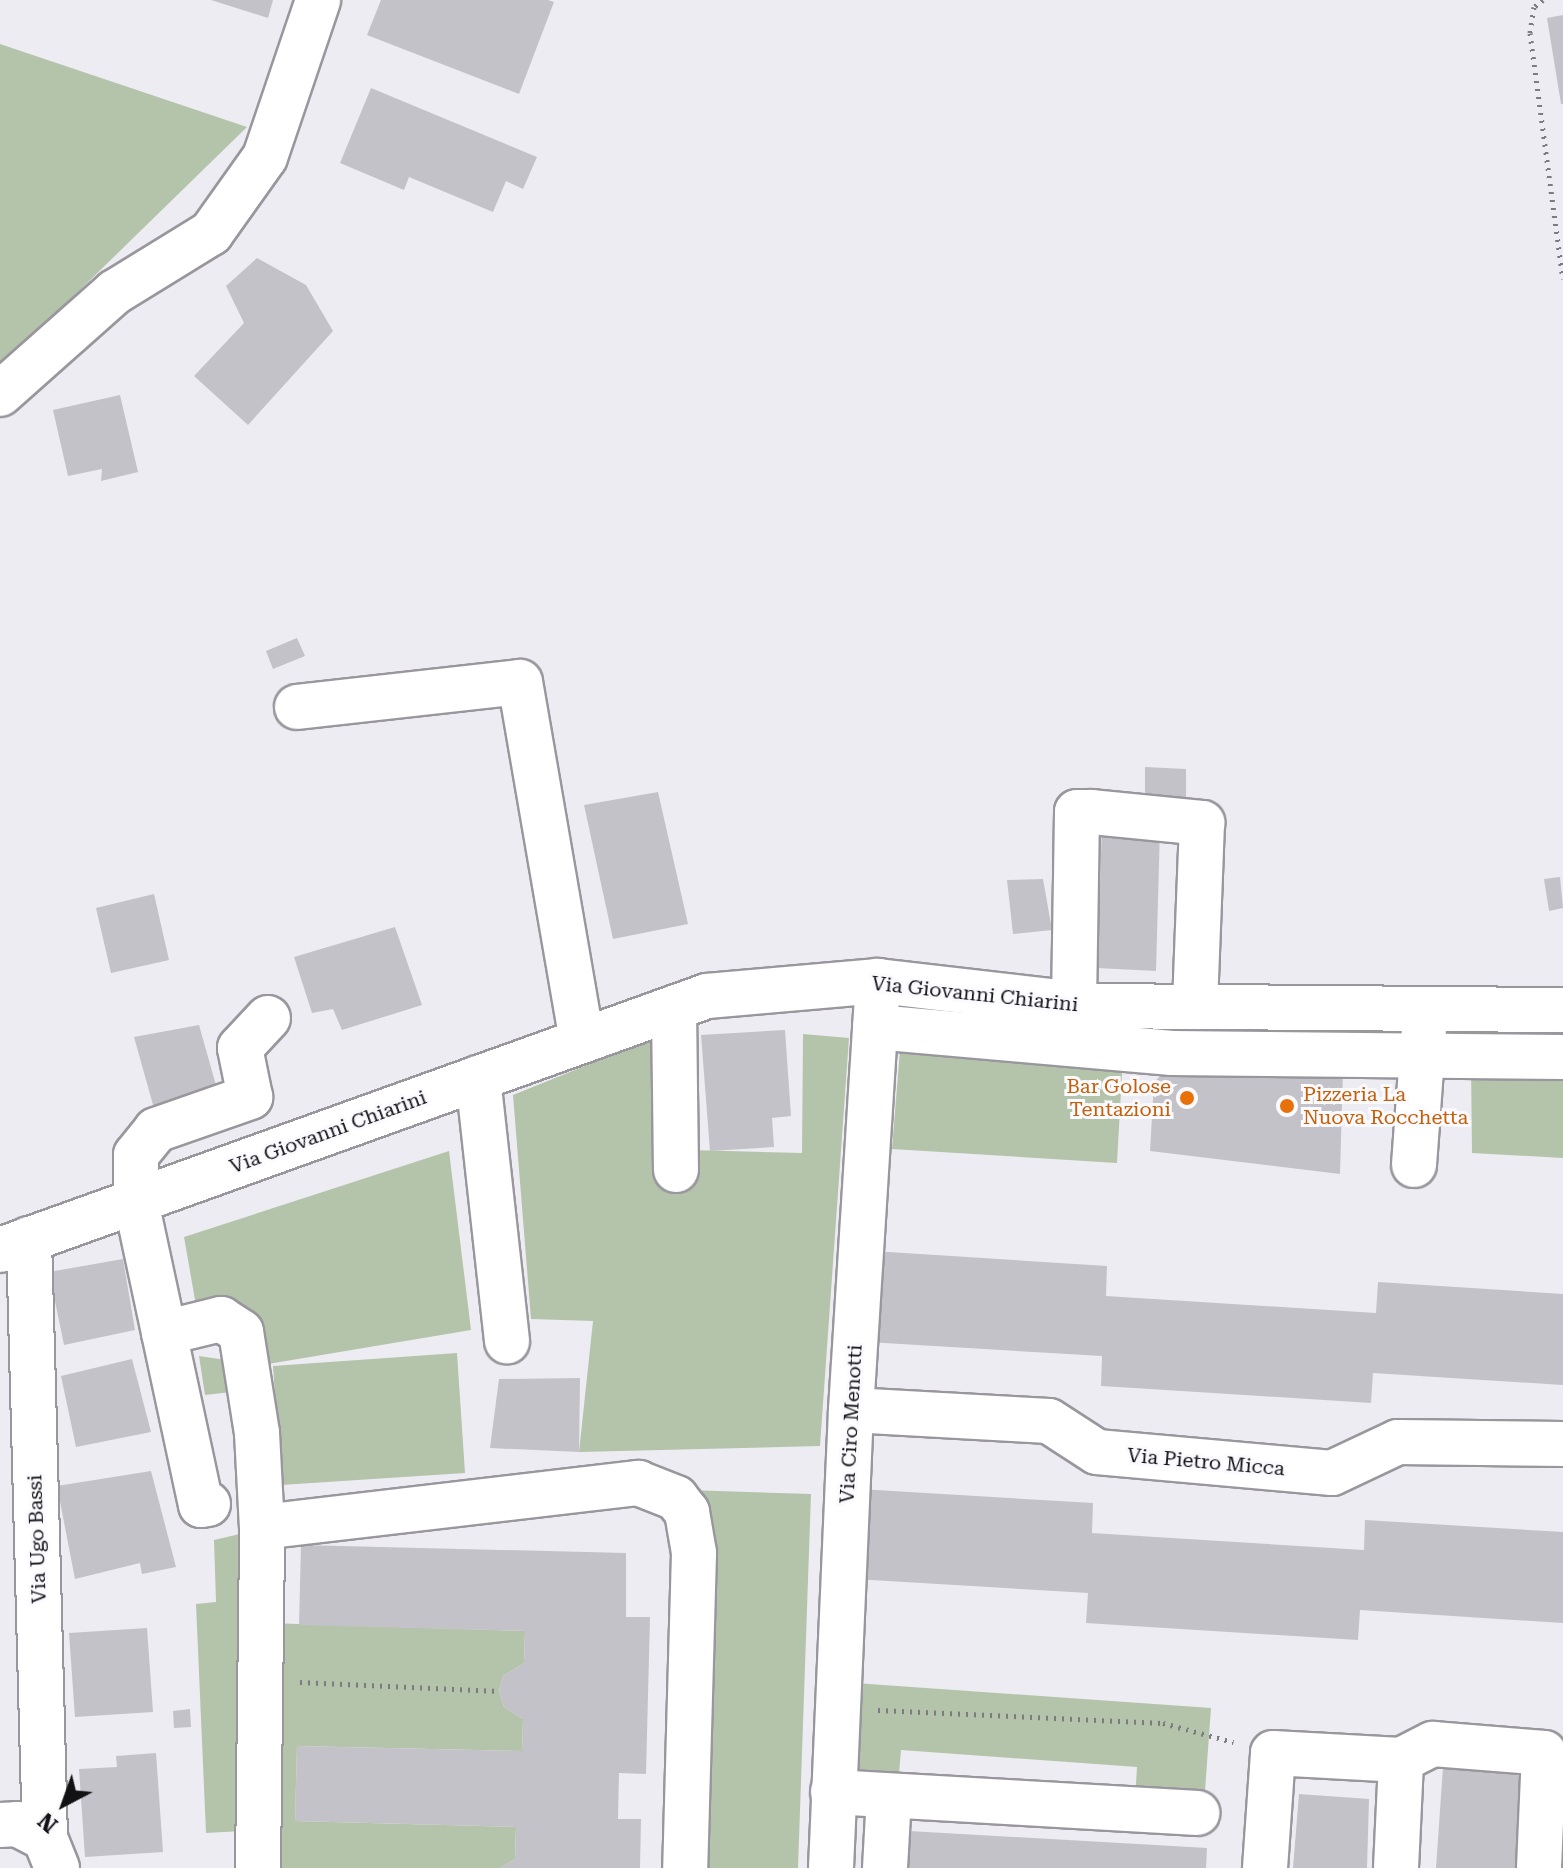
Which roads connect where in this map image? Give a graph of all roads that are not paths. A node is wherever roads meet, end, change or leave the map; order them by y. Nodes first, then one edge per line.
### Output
1 (318, 0) edge
2 (0, 394) edge
3 (297, 707) dead end
4 (878, 981) junction
5 (1074, 1004) junction
6 (1195, 1007) junction
7 (674, 1008) junction
8 (1425, 1009) junction
9 (1563, 1010) edge
10 (268, 1018) dead end
11 (875, 1027) junction
12 (582, 1041) junction
13 (1563, 1057) edge
14 (1421, 1058) junction
15 (478, 1078) junction
16 (1414, 1165) dead end
17 (676, 1170) dead end
18 (136, 1201) junction
19 (14, 1245) edge
20 (164, 1333) junction
21 (507, 1341) dead end
22 (851, 1410) junction
23 (1563, 1444) edge
24 (208, 1504) dead end
25 (262, 1527) junction
26 (1401, 1760) junction
27 (833, 1792) junction
28 (889, 1796) junction
29 (1197, 1813) dead end
30 (0, 1825) edge
31 (51, 1853) edge
32 (258, 1868) edge
33 (685, 1868) edge
34 (831, 1868) edge
35 (885, 1868) edge
36 (1265, 1868) edge
37 (1396, 1868) edge
38 (1539, 1868) edge

1 - 2 street
3 - 12 street
4 - 5 street, Via Giovanni Chiarini
4 - 7 street, Via Giovanni Chiarini
4 - 11 street, Via Ciro Menotti
5 - 6 street, Via Giovanni Chiarini
5 - 6 street
6 - 8 street, Via Giovanni Chiarini
7 - 12 street, Via Giovanni Chiarini
7 - 17 street
8 - 9 street, Via Giovanni Chiarini
8 - 14 street
10 - 18 street
11 - 14 street
11 - 22 street, Via Ciro Menotti
12 - 15 street, Via Giovanni Chiarini
13 - 14 street
14 - 16 street
15 - 18 street, Via Giovanni Chiarini
15 - 21 street
18 - 19 street, Via Giovanni Chiarini
18 - 20 street
19 - 31 street, Via Ugo Bassi
20 - 24 street
20 - 25 street
22 - 23 street, Via Pietro Micca
22 - 27 street, Via Ciro Menotti
25 - 32 street
25 - 33 street
26 - 36 street
26 - 37 street
26 - 38 street
27 - 28 street
27 - 34 street, Via Ciro Menotti
28 - 29 street
28 - 35 street
30 - 31 street

